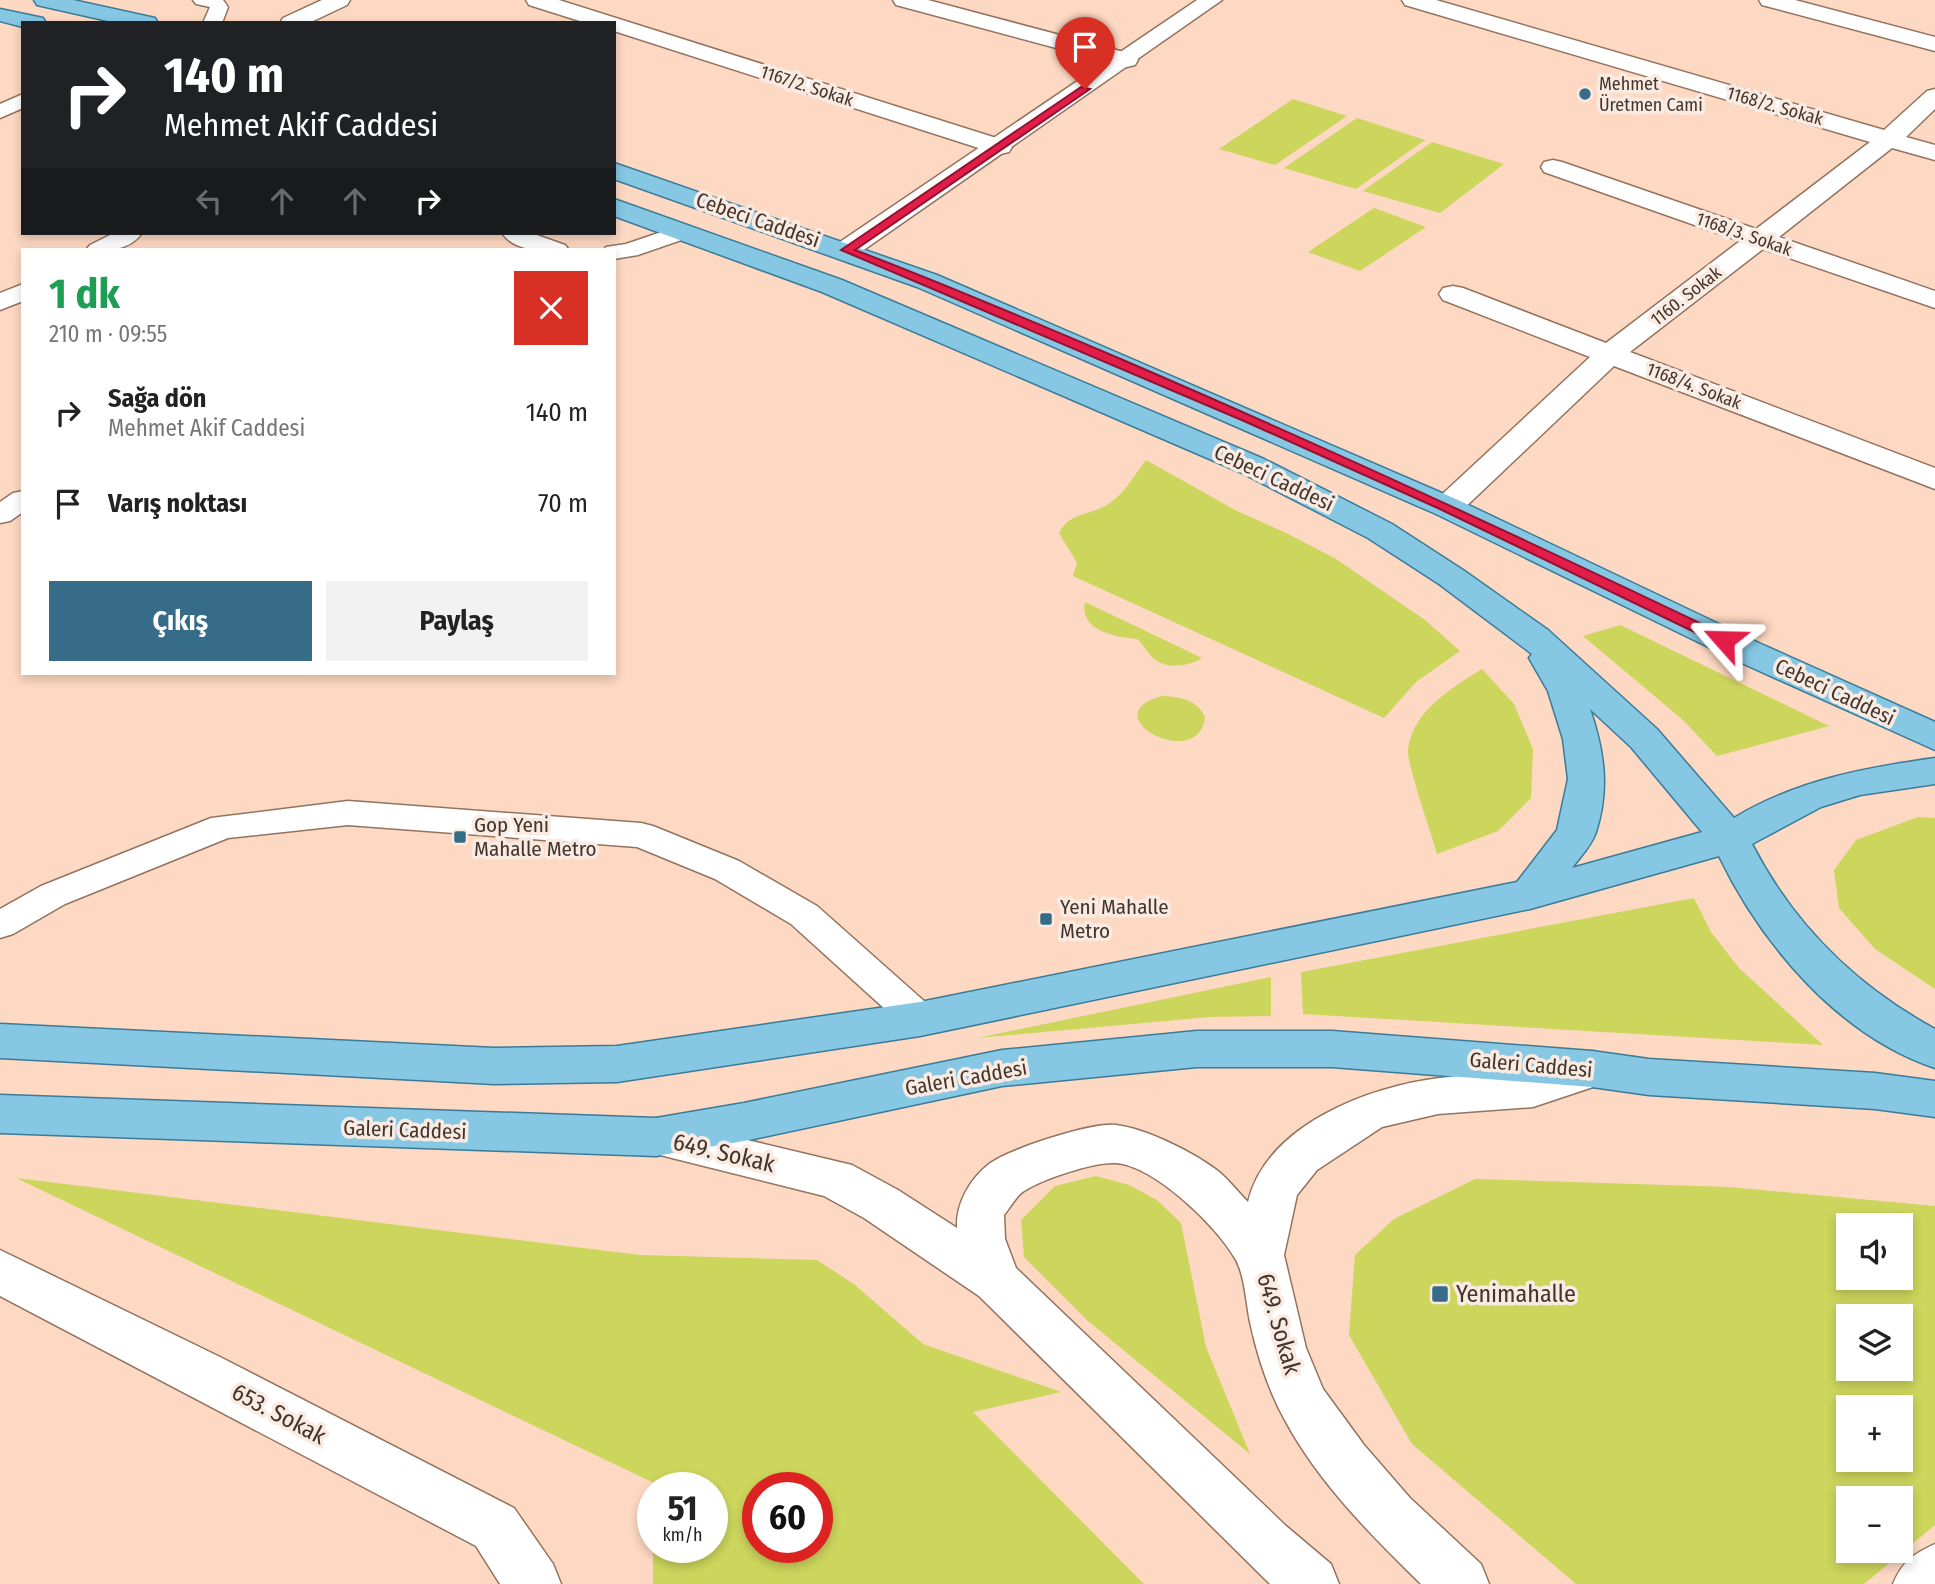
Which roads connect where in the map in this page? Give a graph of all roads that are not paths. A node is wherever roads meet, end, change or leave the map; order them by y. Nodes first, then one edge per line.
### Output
1 (45, 0) edge
2 (202, 0) edge
3 (339, 0) edge
4 (537, 0) edge
5 (904, 0) edge
6 (1211, 0) edge
7 (1413, 0) edge
8 (1770, 0) edge
9 (0, 15) edge
10 (26, 21) edge
11 (138, 21) edge
12 (213, 21) edge
13 (295, 21) edge
14 (603, 21) edge
15 (616, 25) edge
16 (1935, 44) edge
17 (1127, 60) junction
18 (1935, 96) edge
19 (21, 101) edge
20 (0, 112) edge
21 (1889, 139) junction
22 (1000, 147) junction
23 (1935, 153) edge
24 (1553, 167) dead end
25 (616, 171) edge
26 (616, 208) edge
27 (682, 232) junction
28 (127, 235) edge
29 (517, 235) edge
30 (1759, 239) junction
31 (102, 248) edge
32 (549, 248) edge
33 (846, 250) junction
34 (616, 253) edge
35 (745, 254) junction
36 (21, 292) edge
37 (1453, 294) dead end
38 (1935, 300) edge
39 (0, 303) edge
40 (1611, 354) junction
41 (1935, 479) edge
42 (21, 500) edge
43 (1447, 507) junction
44 (0, 515) edge
45 (1536, 638) junction
46 (1935, 737) edge
47 (1935, 771) edge
48 (1730, 839) junction
49 (1530, 894) junction
50 (0, 925) edge
51 (920, 1019) junction
52 (0, 1041) edge
53 (1935, 1050) edge
54 (1592, 1069) junction
55 (1935, 1099) edge
56 (0, 1114) edge
57 (656, 1137) junction
58 (1260, 1255) junction
59 (0, 1272) edge
60 (996, 1281) junction
61 (1935, 1572) edge
62 (533, 1584) edge
63 (1311, 1584) edge
64 (1461, 1584) edge
65 (1922, 1584) edge

1 - 11 main road
2 - 12 lane
3 - 13 street
4 - 14 street
5 - 17 street
6 - 17 street
7 - 21 street, 1168/2. Sokak
8 - 16 street
9 - 10 main road
15 - 22 street, 1167/2. Sokak
17 - 22 street
18 - 21 street, 1160. Sokak
19 - 20 lane
21 - 23 street, 1168/2. Sokak
21 - 30 street, 1160. Sokak
22 - 33 street
24 - 30 street, 1168/3. Sokak
25 - 33 main road, Cebeci Caddesi
26 - 27 main road, Cebeci Caddesi
27 - 34 lane
27 - 35 main road, Cebeci Caddesi
28 - 31 lane
29 - 32 lane
30 - 38 street, 1168/3. Sokak
30 - 40 street, 1160. Sokak
33 - 35 main road
33 - 43 main road, Cebeci Caddesi
35 - 45 main road, Cebeci Caddesi
36 - 39 lane
37 - 40 street, 1168/4. Sokak
40 - 41 street, 1168/4. Sokak
40 - 43 street, 1160. Sokak
42 - 44 lane
43 - 46 main road, Cebeci Caddesi
45 - 48 main road, Cebeci Caddesi
45 - 49 main road
47 - 48 main road
48 - 49 main road
48 - 53 main road, Cebeci Caddesi
49 - 51 main road
50 - 51 lane
51 - 52 main road
54 - 55 main road, Galeri Caddesi
54 - 57 main road, Galeri Caddesi
54 - 58 street, 649. Sokak
56 - 57 main road, Galeri Caddesi
57 - 60 street, 649. Sokak
58 - 60 street
58 - 64 street, 649. Sokak
59 - 62 street, 653. Sokak
60 - 63 street, 649. Sokak
61 - 65 street

